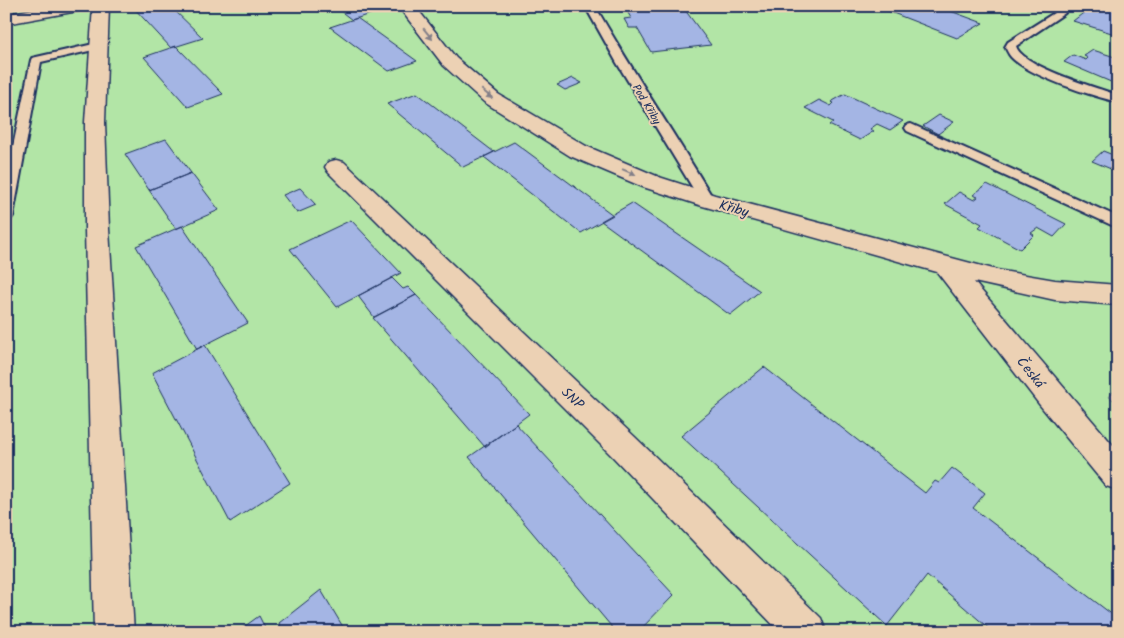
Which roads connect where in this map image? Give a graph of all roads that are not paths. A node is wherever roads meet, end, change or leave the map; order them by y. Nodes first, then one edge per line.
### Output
1 (78, 6) edge
2 (101, 6) edge
3 (406, 6) edge
4 (590, 6) edge
5 (1052, 6) edge
6 (6, 19) edge
7 (98, 46) junction
8 (1118, 99) edge
9 (912, 128) dead end
10 (336, 167) dead end
11 (707, 200) junction
12 (6, 216) edge
13 (1118, 223) edge
14 (947, 267) junction
15 (1118, 295) edge
16 (1118, 475) edge
17 (114, 632) edge
18 (807, 632) edge

1 - 6 street
2 - 7 street
3 -> 11 street, Křiby
4 - 11 lane, Pod Křiby
5 - 8 lane
7 - 12 lane
7 - 17 street
9 - 13 lane
10 - 18 street, SNP
11 - 14 street, Křiby
14 - 15 street, Křiby
14 - 16 street, Česká

